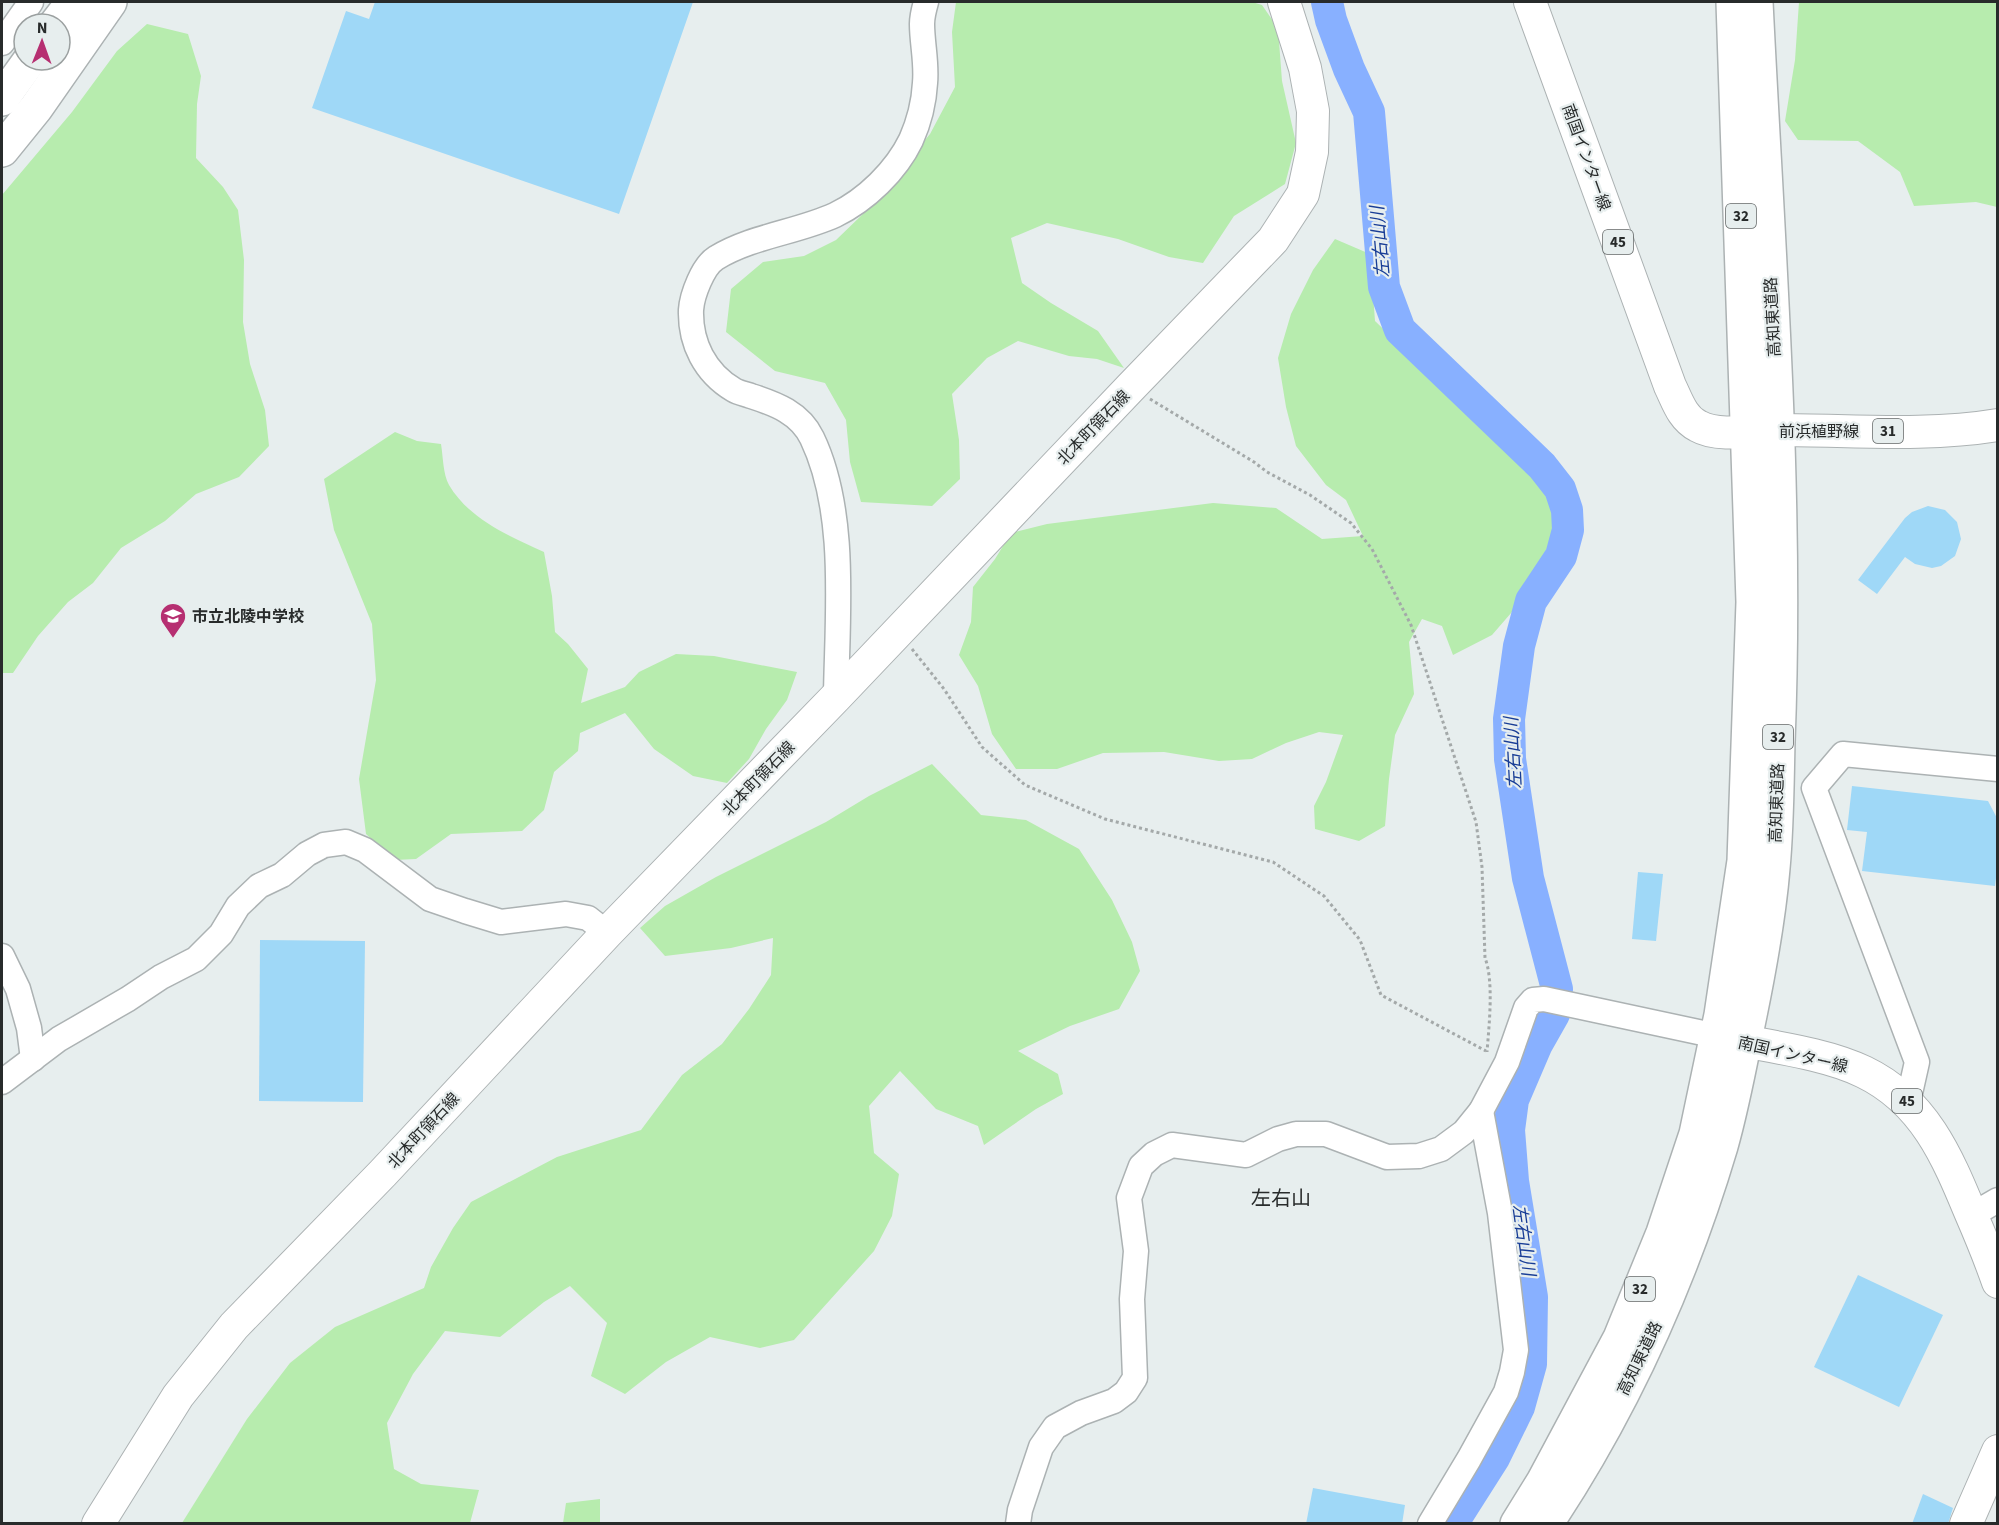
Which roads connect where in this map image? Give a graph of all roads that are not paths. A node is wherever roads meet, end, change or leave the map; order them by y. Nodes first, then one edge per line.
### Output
1 (31, 2) edge
2 (926, 2) edge
3 (1284, 2) edge
4 (1530, 2) edge
5 (1733, 2) edge
6 (1756, 2) edge
7 (110, 4) edge
8 (2, 43) edge
9 (21, 72) edge
10 (2, 99) edge
11 (2, 150) edge
12 (1998, 425) edge
13 (1763, 431) junction
14 (836, 698) junction
15 (1998, 770) edge
16 (607, 933) junction
17 (2, 956) edge
18 (1731, 1039) junction
19 (33, 1059) junction
20 (2, 1082) edge
21 (1908, 1102) junction
22 (1481, 1111) junction
23 (1985, 1208) edge
24 (1998, 1282) edge
25 (1998, 1451) edge
26 (98, 1524) edge
27 (1018, 1524) edge
28 (1430, 1524) edge
29 (1517, 1524) edge
30 (1546, 1524) edge
31 (1966, 1524) edge

1 - 8 street
2 - 14 street
3 - 14 main road, 北本町領石線
4 - 13 main road, 南国インター線 / 45
5 - 13 highway, 高知東道路 / 32
6 - 13 highway, 高知東道路 / 32
7 - 11 highway
9 - 10 highway
12 - 13 main road, 前浜植野線 / 31
13 - 18 highway, 高知東道路 / 32
14 - 16 main road, 北本町領石線
15 - 21 street
16 - 19 street
16 - 26 main road, 北本町領石線
17 - 19 street
18 - 21 main road, 南国インター線 / 45
18 - 22 street
18 - 29 highway, 高知東道路 / 32
18 - 30 highway, 高知東道路 / 32
19 - 20 street
21 - 23 main road, 南国インター線 / 45
22 - 27 street
22 - 28 street
23 - 24 main road, 南国インター線 / 45
25 - 31 main road

